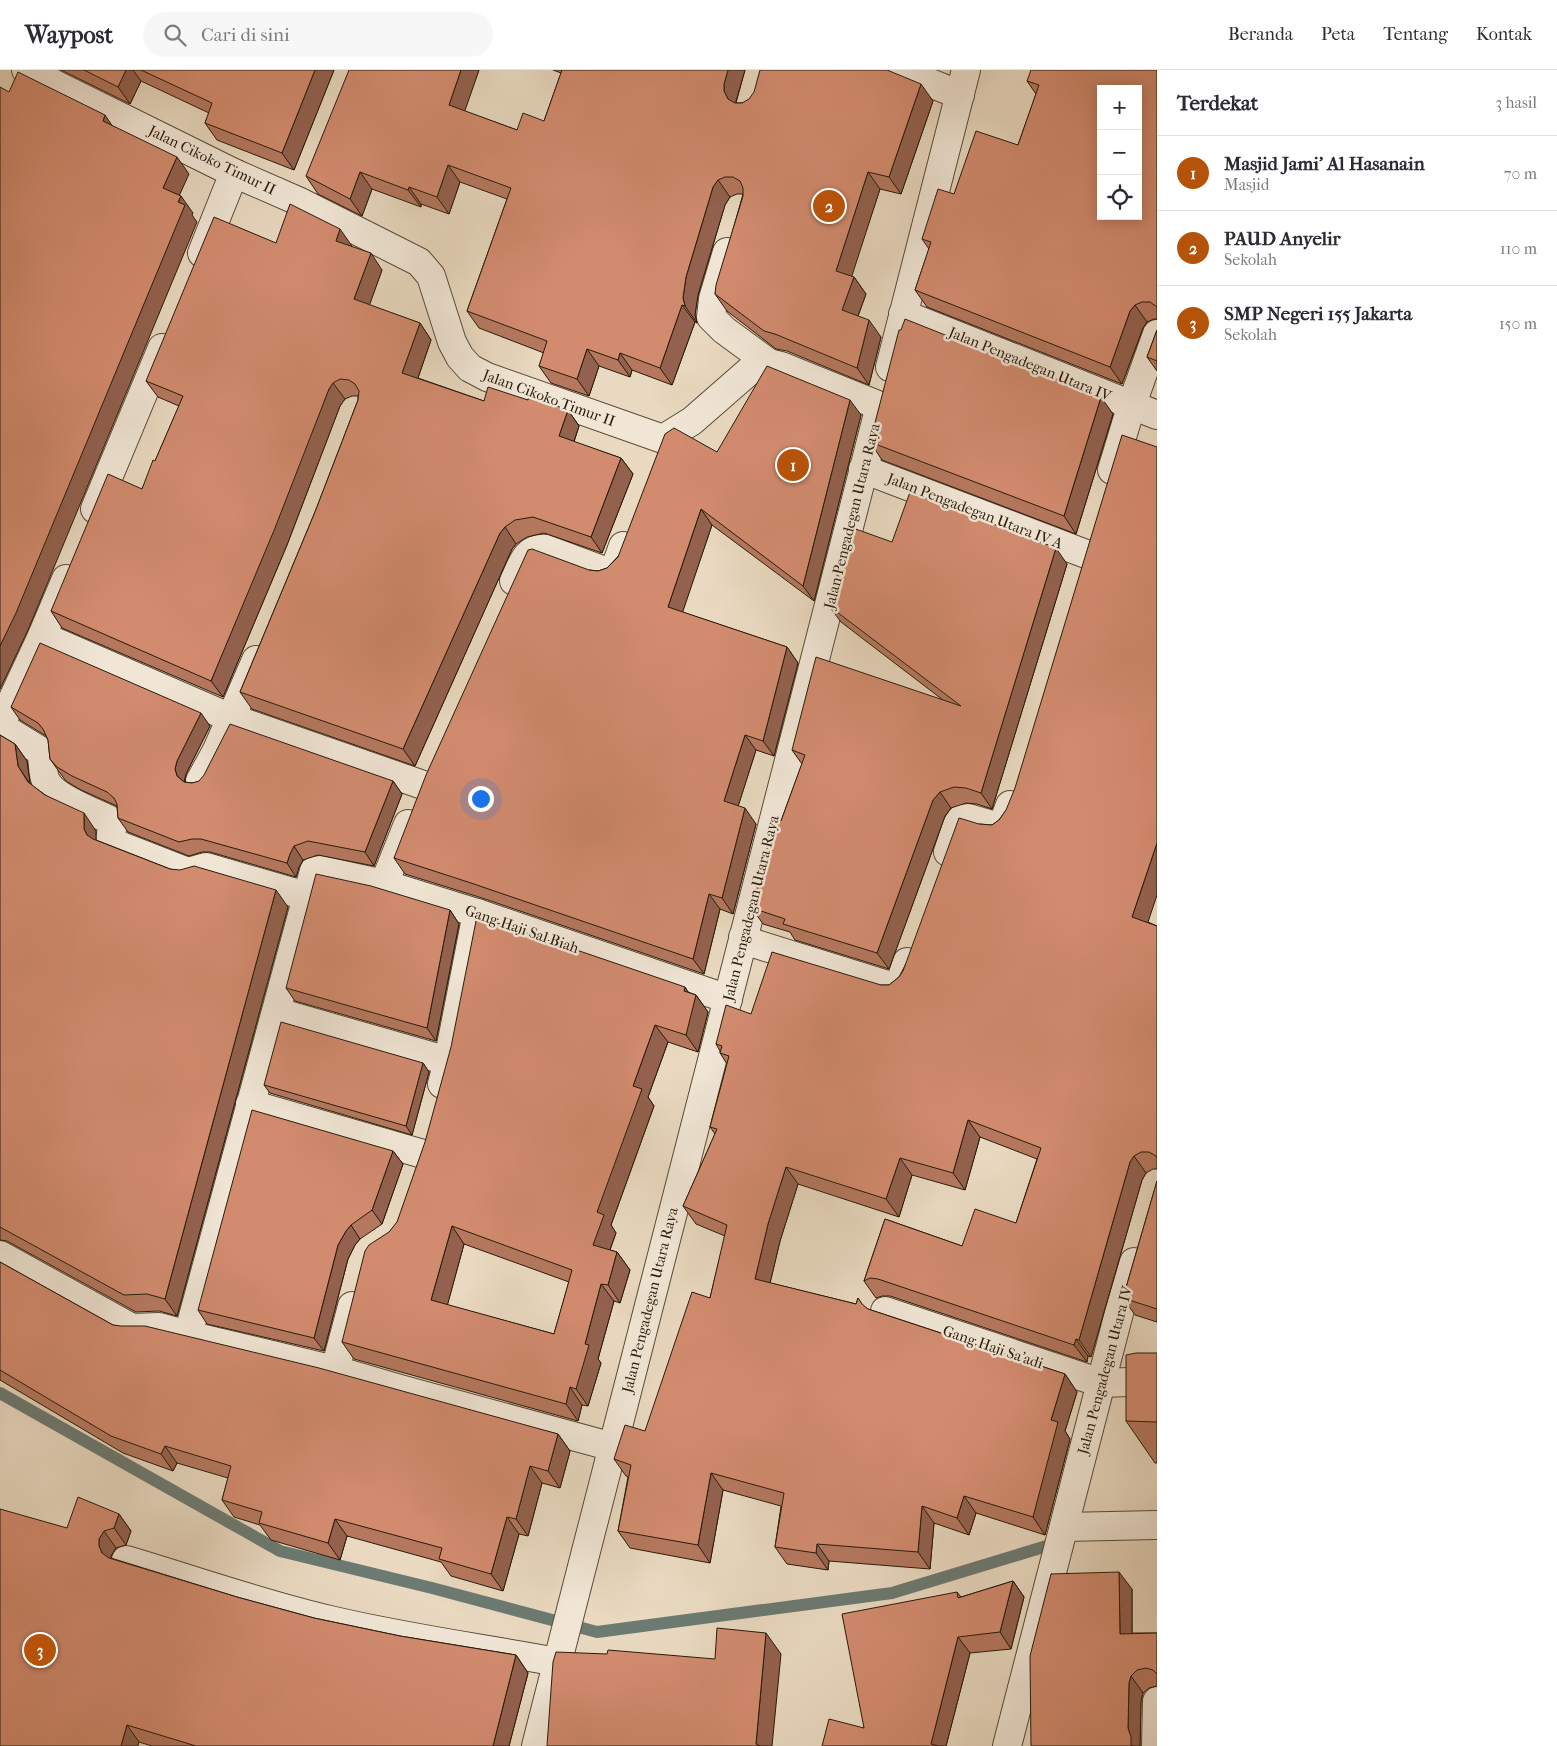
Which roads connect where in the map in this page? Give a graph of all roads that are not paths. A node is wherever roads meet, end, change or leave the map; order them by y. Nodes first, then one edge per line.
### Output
1 (26, 70) edge
2 (898, 70) edge
3 (963, 82) edge
4 (234, 173) junction
5 (309, 175) edge
6 (298, 201) junction
7 (734, 227) edge
8 (193, 274) edge
9 (903, 314) junction
10 (170, 328) edge
11 (1157, 334) edge
12 (769, 363) junction
13 (1132, 404) junction
14 (880, 406) junction
15 (1157, 415) edge
16 (863, 469) junction
17 (1104, 497) edge
18 (632, 520) edge
19 (87, 528) edge
20 (76, 555) edge
21 (1078, 582) edge
22 (502, 608) edge
23 (42, 636) junction
24 (265, 639) edge
25 (232, 718) junction
26 (0, 726) edge
27 (435, 759) edge
28 (200, 781) edge
29 (1018, 782) edge
30 (423, 785) junction
31 (941, 871) edge
32 (310, 884) junction
33 (384, 884) junction
34 (477, 913) junction
35 (917, 936) edge
36 (744, 937) junction
37 (728, 999) junction
38 (277, 1012) junction
39 (448, 1061) junction
40 (250, 1104) junction
41 (423, 1154) junction
42 (414, 1179) edge
43 (1141, 1239) edge
44 (0, 1255) edge
45 (358, 1283) edge
46 (885, 1310) dead end
47 (188, 1335) junction
48 (334, 1370) junction
49 (1157, 1381) edge
50 (1101, 1384) junction
51 (613, 1447) junction
52 (1157, 1525) edge
53 (1063, 1532) junction
54 (126, 1560) dead end
55 (560, 1650) junction
56 (1157, 1701) edge
57 (536, 1746) edge
58 (1007, 1746) edge
59 (1156, 1746) edge

1 - 4 street, Jalan Cikoko Timur II
2 - 3 street
3 - 9 street, Jalan Pengadegan Utara Raya
4 - 6 street, Jalan Cikoko Timur II
4 - 8 street
5 - 6 street
6 - 12 street, Jalan Cikoko Timur II
7 - 12 street
9 - 13 street, Jalan Pengadegan Utara IV
9 - 14 street, Jalan Pengadegan Utara Raya
10 - 19 street
11 - 13 street
12 - 14 street
13 - 15 street, Jalan Pengadegan Utara IV
13 - 17 street
14 - 16 street, Jalan Pengadegan Utara Raya
16 - 21 street, Jalan Pengadegan Utara IV A
16 - 36 street, Jalan Pengadegan Utara Raya
18 - 22 street
20 - 23 street
23 - 25 street
23 - 26 street
24 - 25 street
25 - 28 street
25 - 30 street
26 - 32 street, Gang Haji Sal Biah
27 - 30 street
29 - 31 street
30 - 33 street
32 - 33 street, Gang Haji Sal Biah
32 - 38 street
33 - 34 street, Gang Haji Sal Biah
34 - 37 street, Gang Haji Sal Biah
34 - 39 street
35 - 36 street
36 - 37 street, Jalan Pengadegan Utara Raya
37 - 51 street, Jalan Pengadegan Utara Raya
38 - 39 street
38 - 40 street
39 - 41 street
40 - 41 street
40 - 47 street
41 - 42 street
43 - 50 street, Jalan Pengadegan Utara IV
44 - 47 street
45 - 48 street
46 - 50 street, Gang Haji Sa'adi
47 - 48 street
48 - 51 street
49 - 50 street
50 - 53 street, Jalan Pengadegan Utara IV
51 - 55 street, Jalan Pengadegan Utara Raya
52 - 53 street
53 - 58 street, Jalan Pengadegan Utara IV
54 - 55 street
55 - 57 street, Jalan Pengadegan Utara Raya
56 - 59 street

